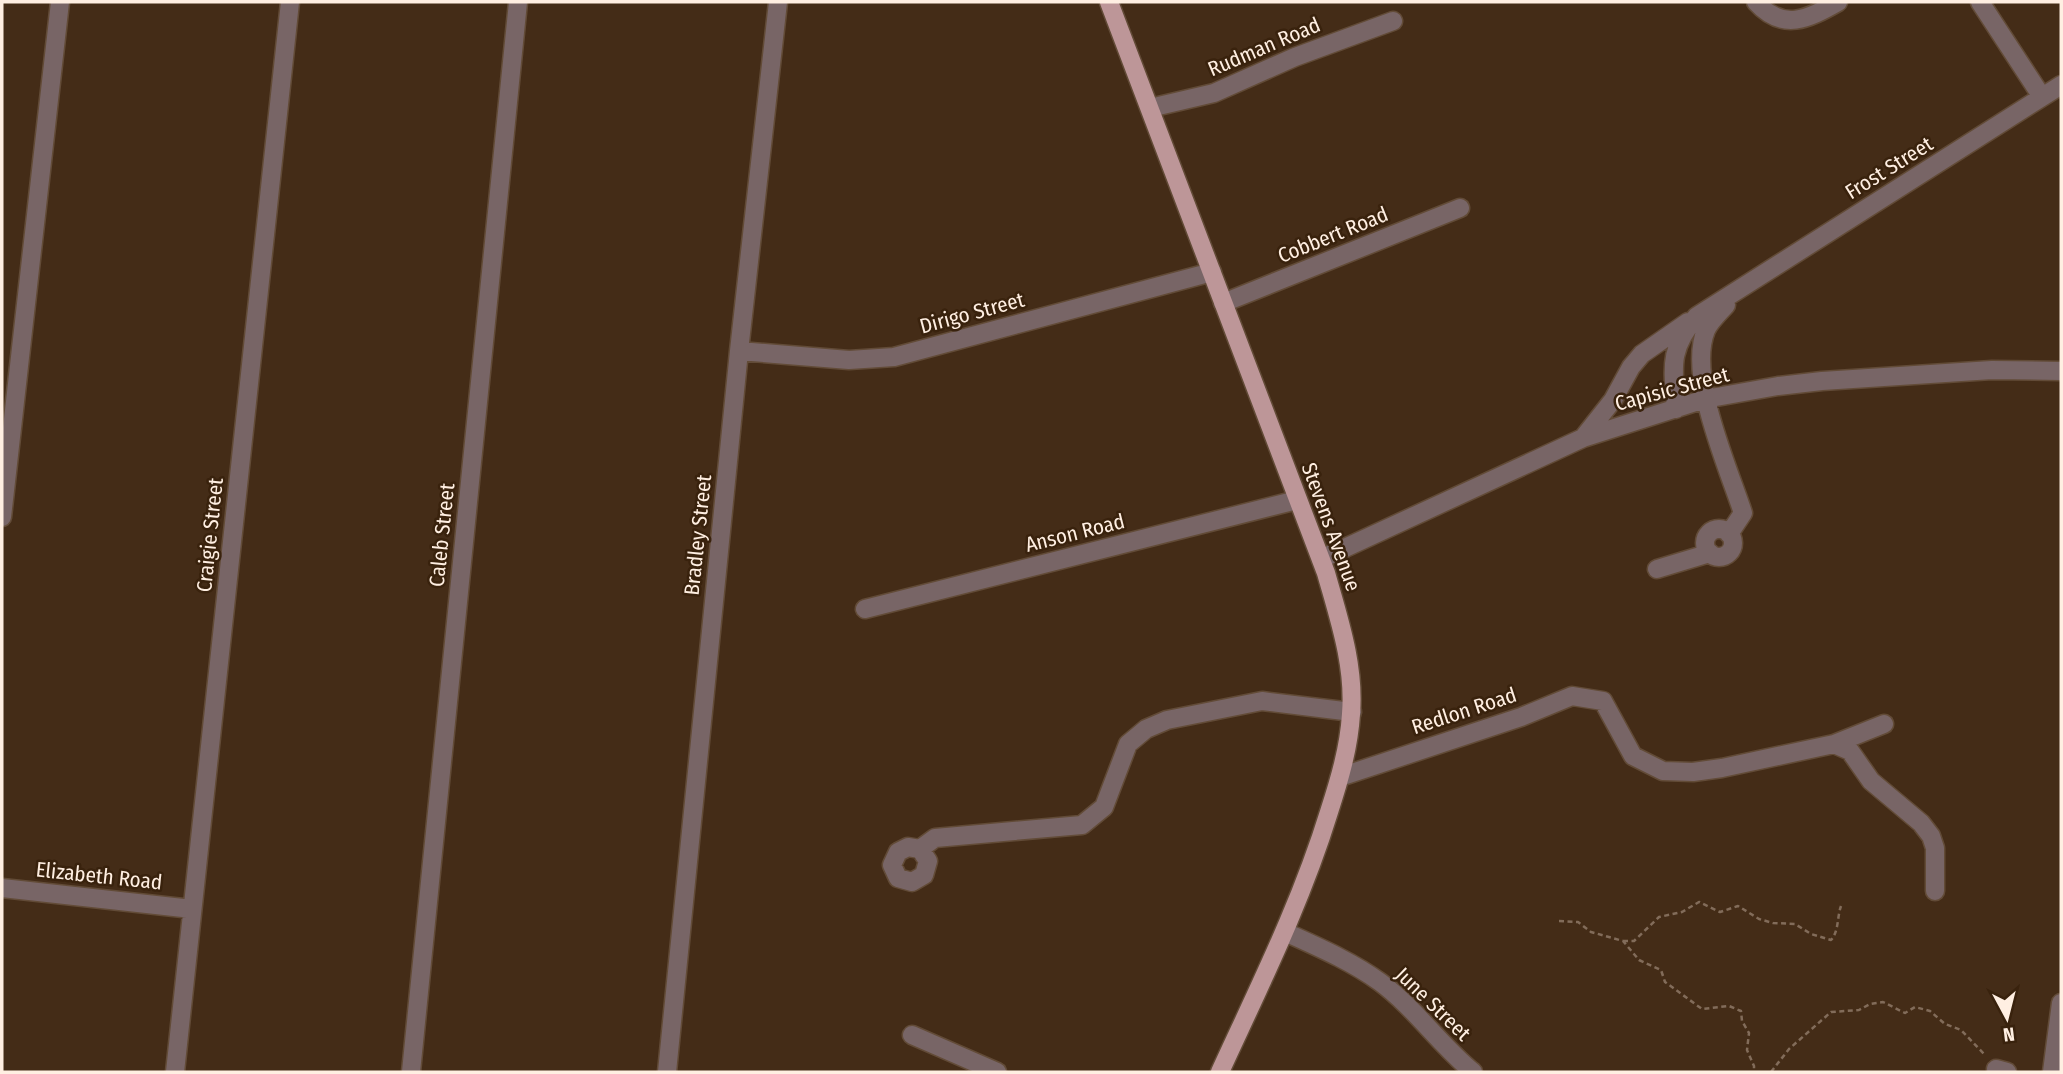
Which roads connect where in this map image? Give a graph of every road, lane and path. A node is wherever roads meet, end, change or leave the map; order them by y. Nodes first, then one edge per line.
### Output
1 (60, 2) edge
2 (290, 2) edge
3 (518, 2) edge
4 (778, 2) edge
5 (1110, 2) edge
6 (1756, 2) edge
7 (1838, 2) edge
8 (1980, 2) edge
9 (1393, 21) dead end
10 (2061, 85) edge
11 (2042, 97) junction
12 (1150, 108) junction
13 (1460, 208) dead end
14 (1212, 272) junction
15 (1740, 289) junction
16 (1223, 303) junction
17 (1697, 316) junction
18 (739, 351) junction
19 (2061, 371) edge
20 (1667, 390) dead end
21 (1633, 399) dead end
22 (1705, 399) junction
23 (1676, 409) junction
24 (1583, 438) junction
25 (1297, 500) junction
26 (2, 517) edge
27 (1321, 559) junction
28 (1657, 569) dead end
29 (865, 609) dead end
30 (1352, 712) junction
31 (1884, 724) dead end
32 (1834, 744) junction
33 (1340, 776) junction
34 (920, 849) dead end
35 (2, 888) edge
36 (1935, 891) dead end
37 (1841, 906) dead end
38 (192, 909) junction
39 (1559, 920) dead end
40 (1285, 932) junction
41 (1623, 942) junction
42 (2061, 1003) edge
43 (912, 1035) dead end
44 (2001, 1070) edge
45 (175, 1072) edge
46 (411, 1072) edge
47 (667, 1072) edge
48 (997, 1072) edge
49 (1220, 1072) edge
50 (1473, 1072) edge
51 (1754, 1072) edge
52 (1771, 1072) edge
53 (2052, 1072) edge

1 - 26 street
2 - 38 street, Craigie Street
3 - 46 street, Caleb Street
4 - 18 street, Bradley Street
5 - 12 main road, Stevens Avenue
6 - 7 street
8 - 11 street
9 - 12 street, Rudman Road
10 - 11 street, Frost Street
11 - 15 street, Frost Street
12 - 14 main road, Stevens Avenue
13 - 16 street, Cobbert Road
14 - 16 main road, Stevens Avenue
14 - 18 street, Dirigo Street
15 - 17 street, Frost Street
15 - 22 street, Frost Street
16 - 25 main road, Stevens Avenue
17 - 23 street, Frost Street
17 - 24 street, Frost Street
18 - 47 street, Bradley Street
19 - 22 street, Capisic Street
20 - 21 path
22 - 23 street, Capisic Street
22 - 28 street, Frost Street
23 - 24 street, Capisic Street
24 - 27 street, Capisic Street
25 - 27 main road, Stevens Avenue
25 - 29 street, Anson Road
27 - 30 main road, Stevens Avenue
30 - 33 main road, Stevens Avenue
30 - 34 street
31 - 32 street
32 - 33 street, Redlon Road
32 - 36 street
33 - 40 main road, Stevens Avenue
35 - 38 street, Elizabeth Road
37 - 41 path
38 - 45 street, Craigie Street
39 - 41 path
40 - 49 main road, Stevens Avenue
40 - 50 street, June Street
41 - 51 path
42 - 53 street
43 - 48 street
44 - 52 path

